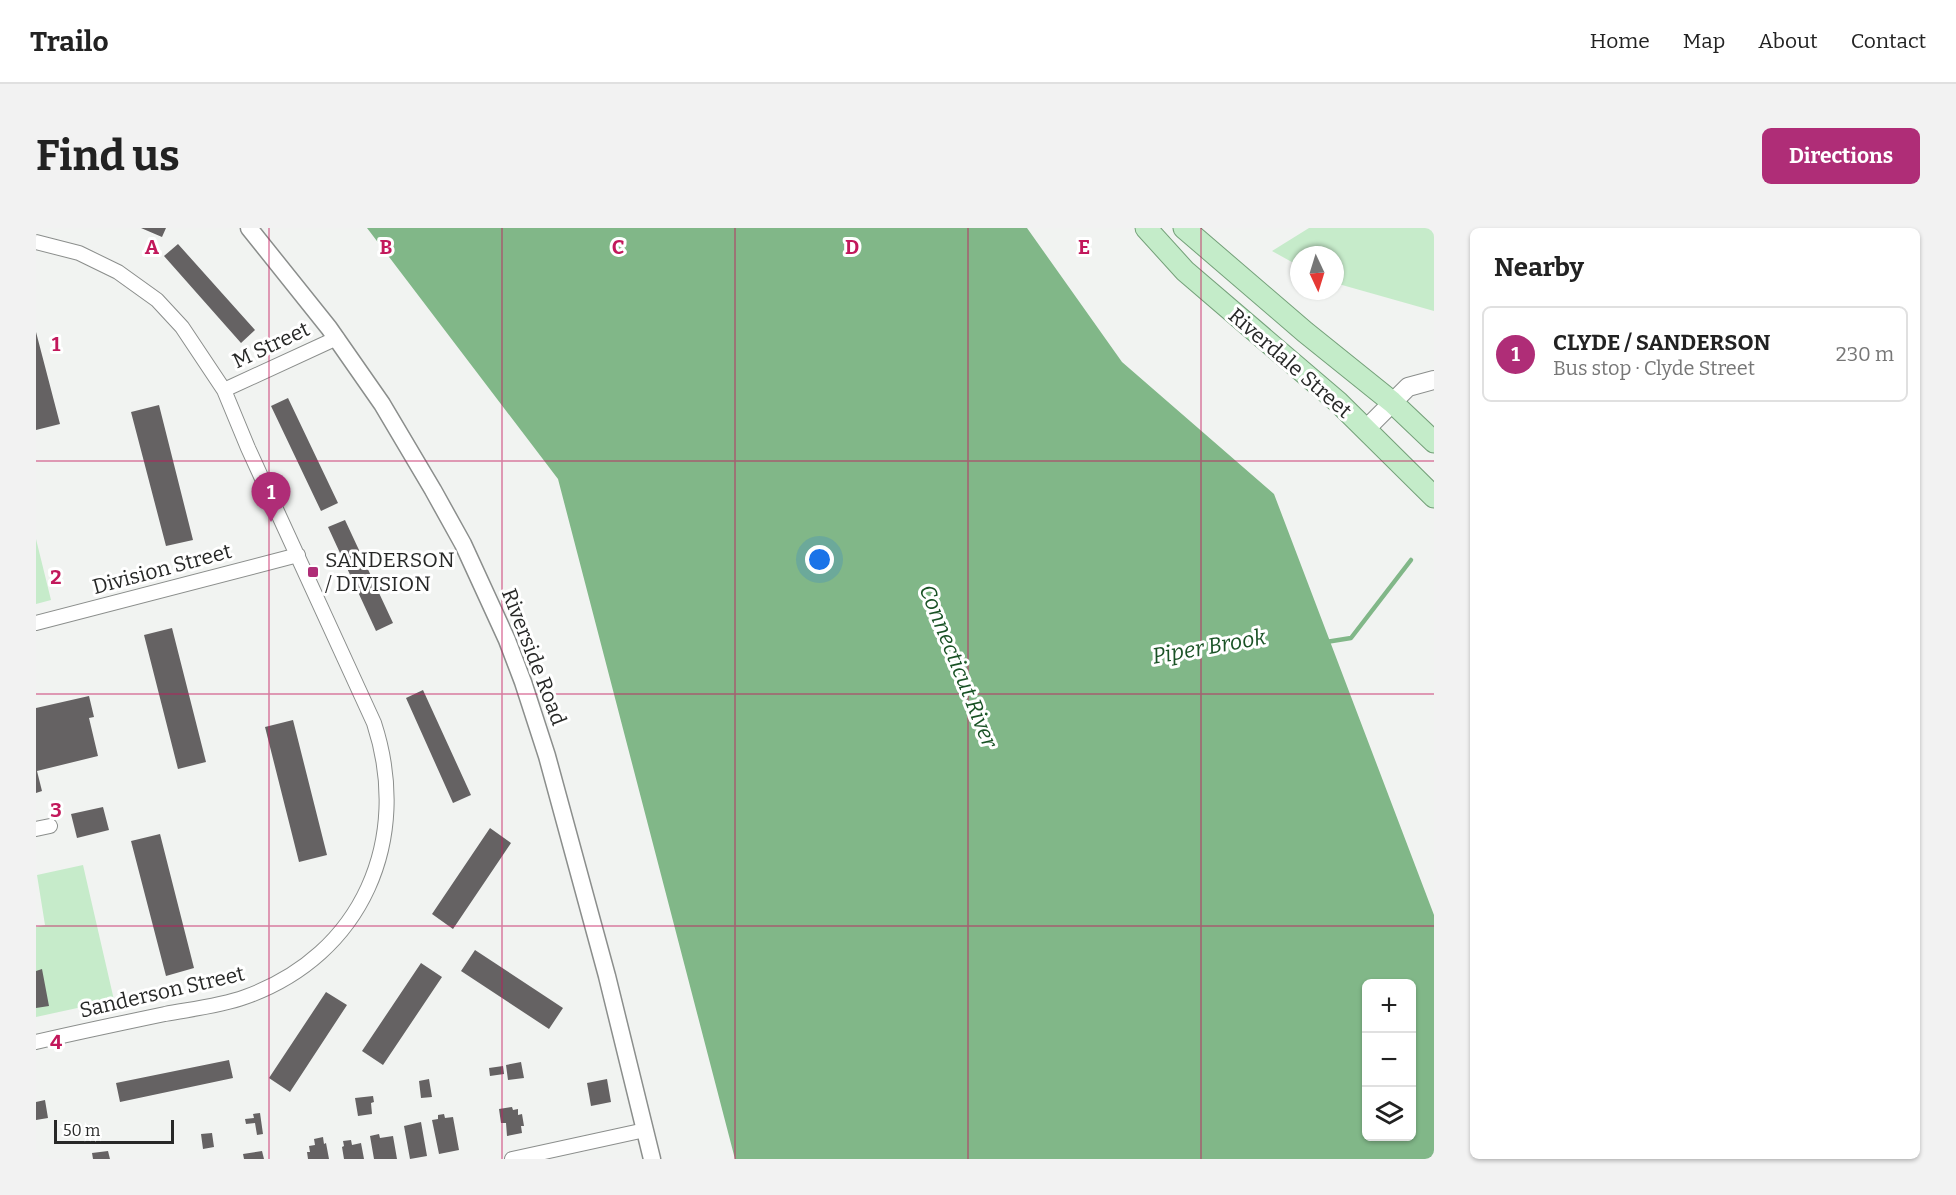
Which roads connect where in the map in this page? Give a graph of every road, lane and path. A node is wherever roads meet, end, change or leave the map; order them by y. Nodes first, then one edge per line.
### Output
1 (249, 228) edge
2 (1146, 228) edge
3 (1184, 228) edge
4 (36, 242) edge
5 (337, 338) junction
6 (1434, 380) edge
7 (224, 390) junction
8 (1392, 402) junction
9 (1366, 429) junction
10 (1434, 442) edge
11 (1434, 497) edge
12 (298, 555) junction
13 (36, 623) edge
14 (50, 826) dead end
15 (36, 829) edge
16 (36, 1042) edge
17 (645, 1130) junction
18 (512, 1159) edge
19 (652, 1159) edge

1 - 5 street, Riverside Road
2 - 9 main road, Riverdale Street
3 - 8 main road, Riverdale Street
4 - 7 street, Sanderson Street
5 - 7 street, M Street
5 - 17 street, Riverside Road
6 - 8 main road
7 - 12 street, Sanderson Street
8 - 9 main road
8 - 10 main road, Riverdale Street
9 - 11 main road, Riverdale Street
12 - 13 street, Division Street
12 - 16 street, Sanderson Street
14 - 15 street
17 - 18 street
17 - 19 street, Riverside Road

